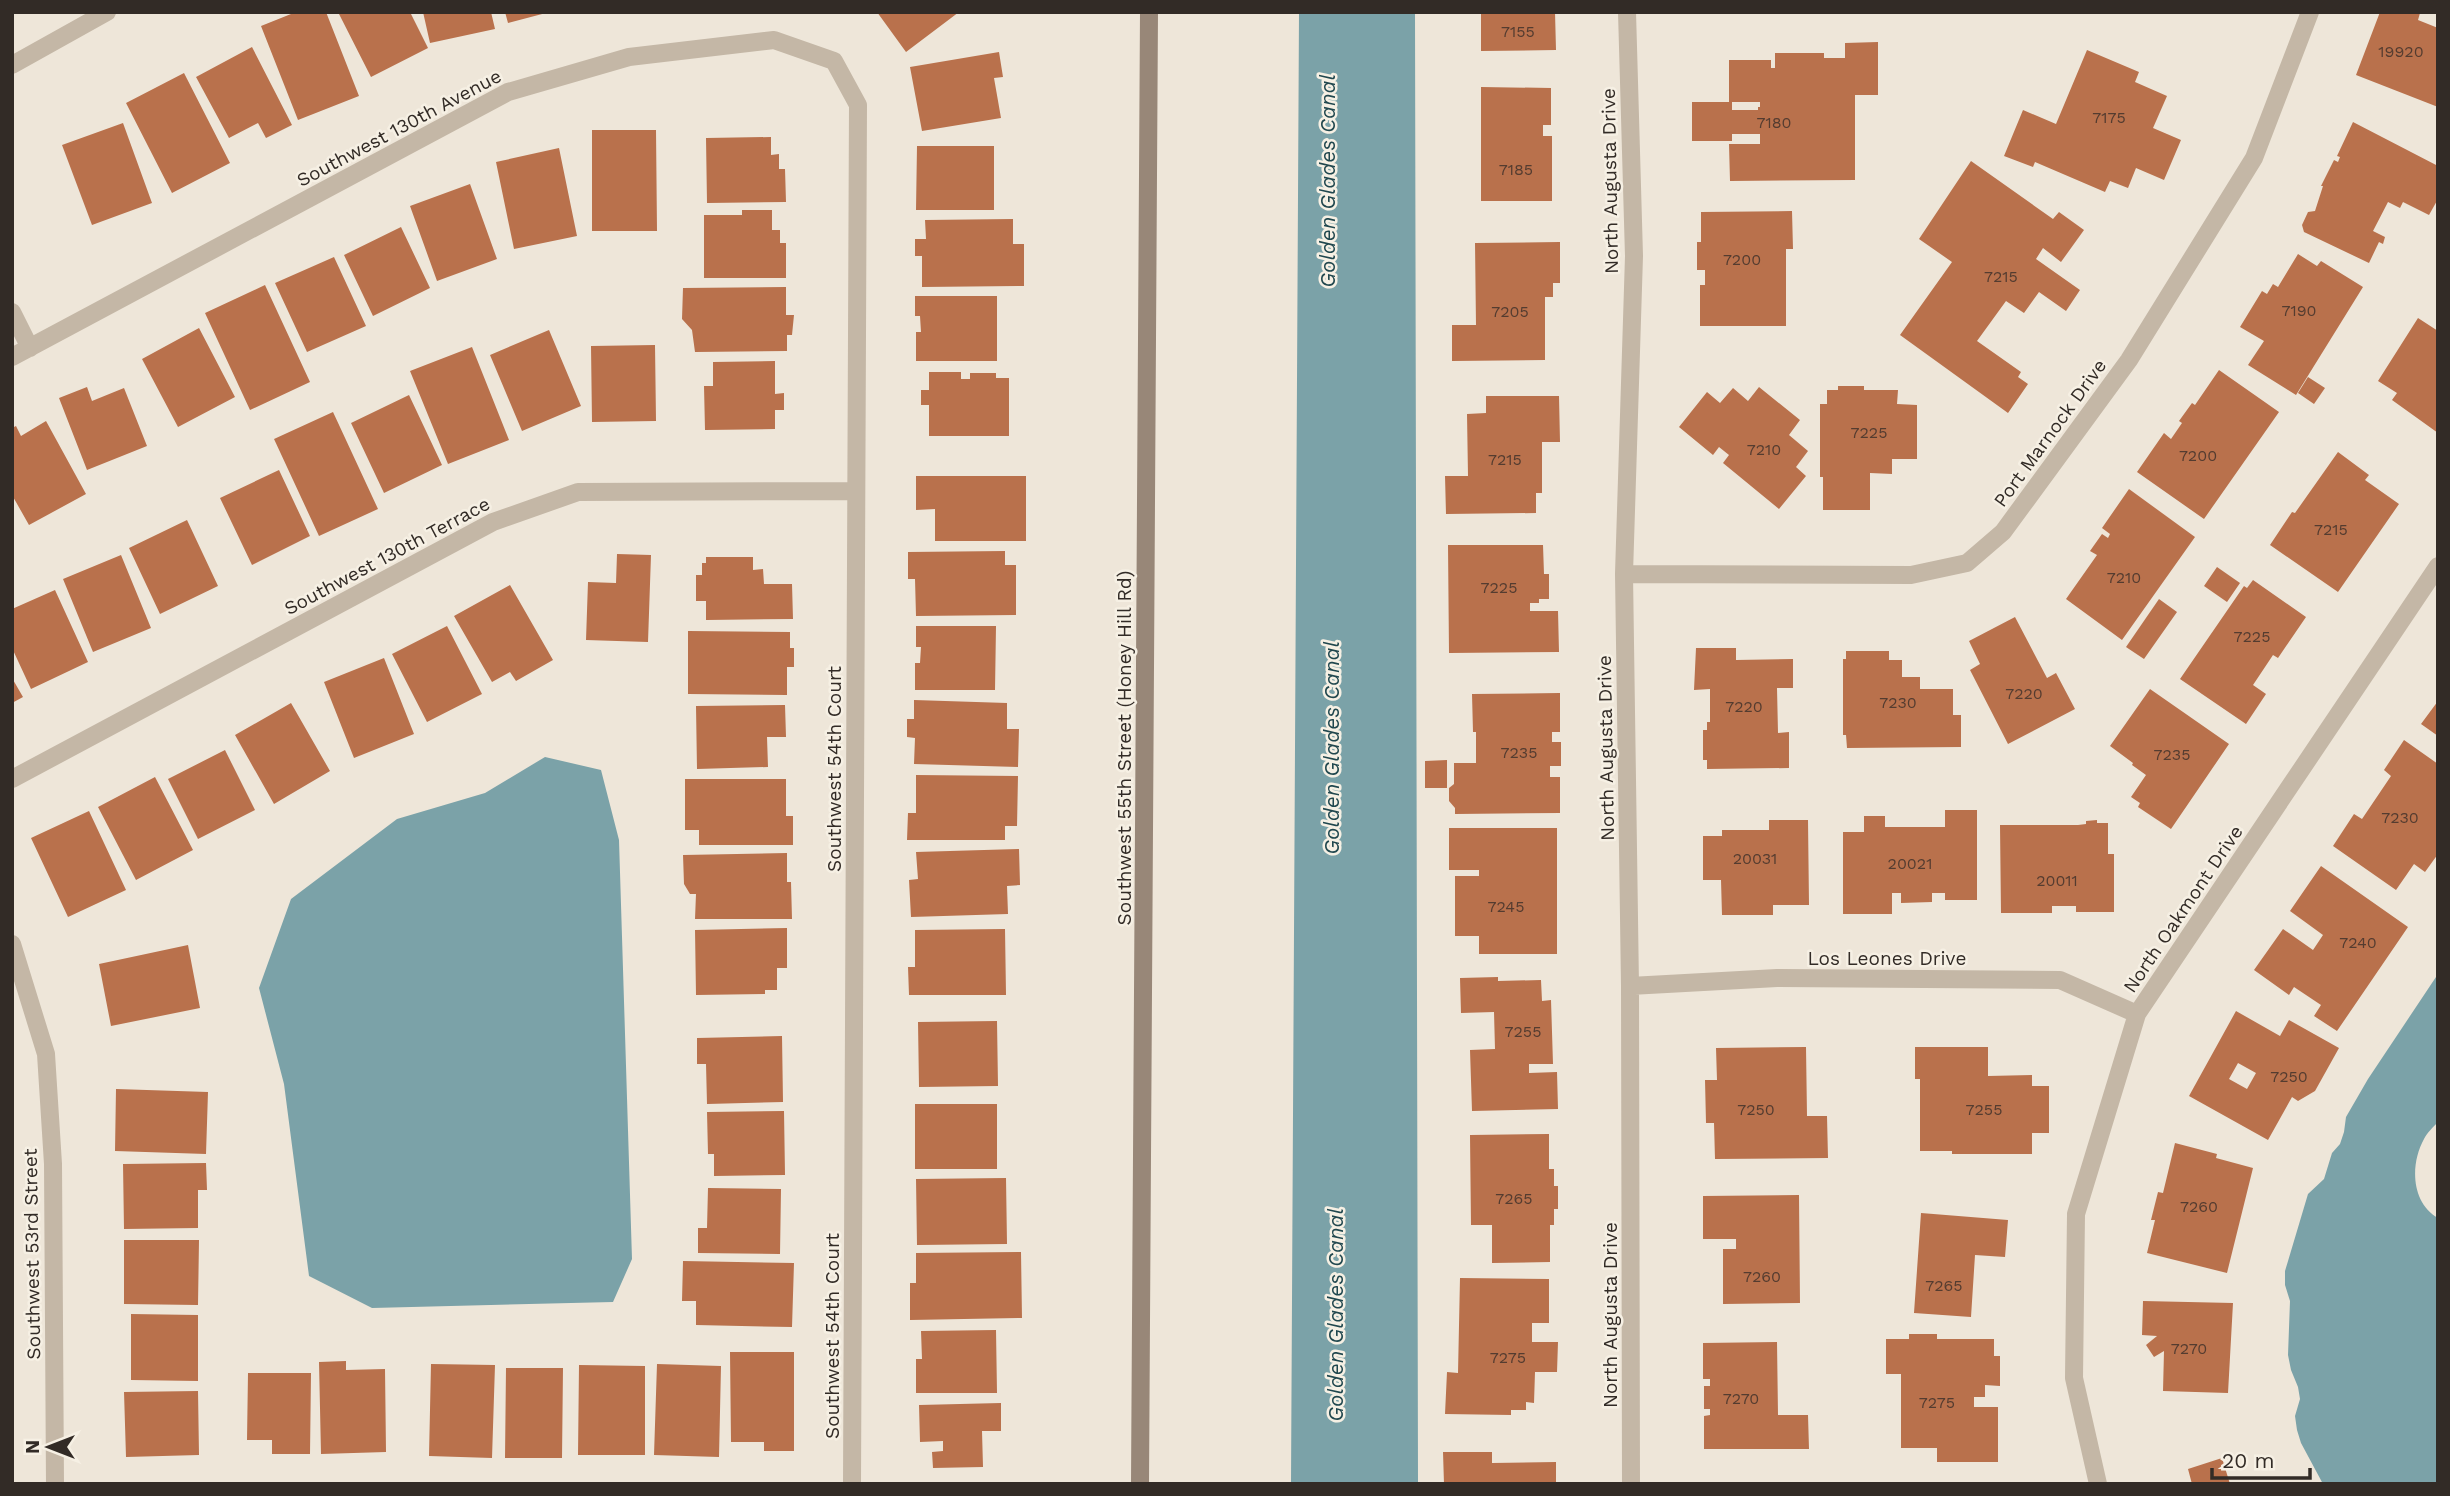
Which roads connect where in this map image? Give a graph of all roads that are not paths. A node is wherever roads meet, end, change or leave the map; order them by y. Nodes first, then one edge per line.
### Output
1 (107, 12) edge
2 (1149, 12) edge
3 (1628, 12) edge
4 (2310, 12) edge
5 (834, 61) joint
6 (12, 65) edge
7 (12, 312) edge
8 (30, 348) junction
9 (12, 356) edge
10 (856, 491) junction
11 (2438, 566) edge
12 (1624, 574) junction
13 (12, 779) edge
14 (12, 944) edge
15 (1630, 986) junction
16 (2137, 1014) junction
17 (55, 1484) edge
18 (852, 1484) edge
19 (1140, 1484) edge
20 (1631, 1484) edge
21 (2098, 1484) edge

1 - 6 street
2 - 19 street, Southwest 55th Street (Honey Hill Rd)
3 - 12 street, North Augusta Drive
4 - 12 street, Port Marnock Drive
5 - 8 street, Southwest 130th Avenue
5 - 10 street, Southwest 54th Court
7 - 8 street
8 - 9 street, Southwest 130th Avenue
10 - 13 street, Southwest 130th Terrace
10 - 18 street, Southwest 54th Court
11 - 16 street, North Oakmont Drive
12 - 15 street, North Augusta Drive
14 - 17 street, Southwest 53rd Street
15 - 16 street, Los Leones Drive
15 - 20 street, North Augusta Drive
16 - 21 street, North Oakmont Drive

